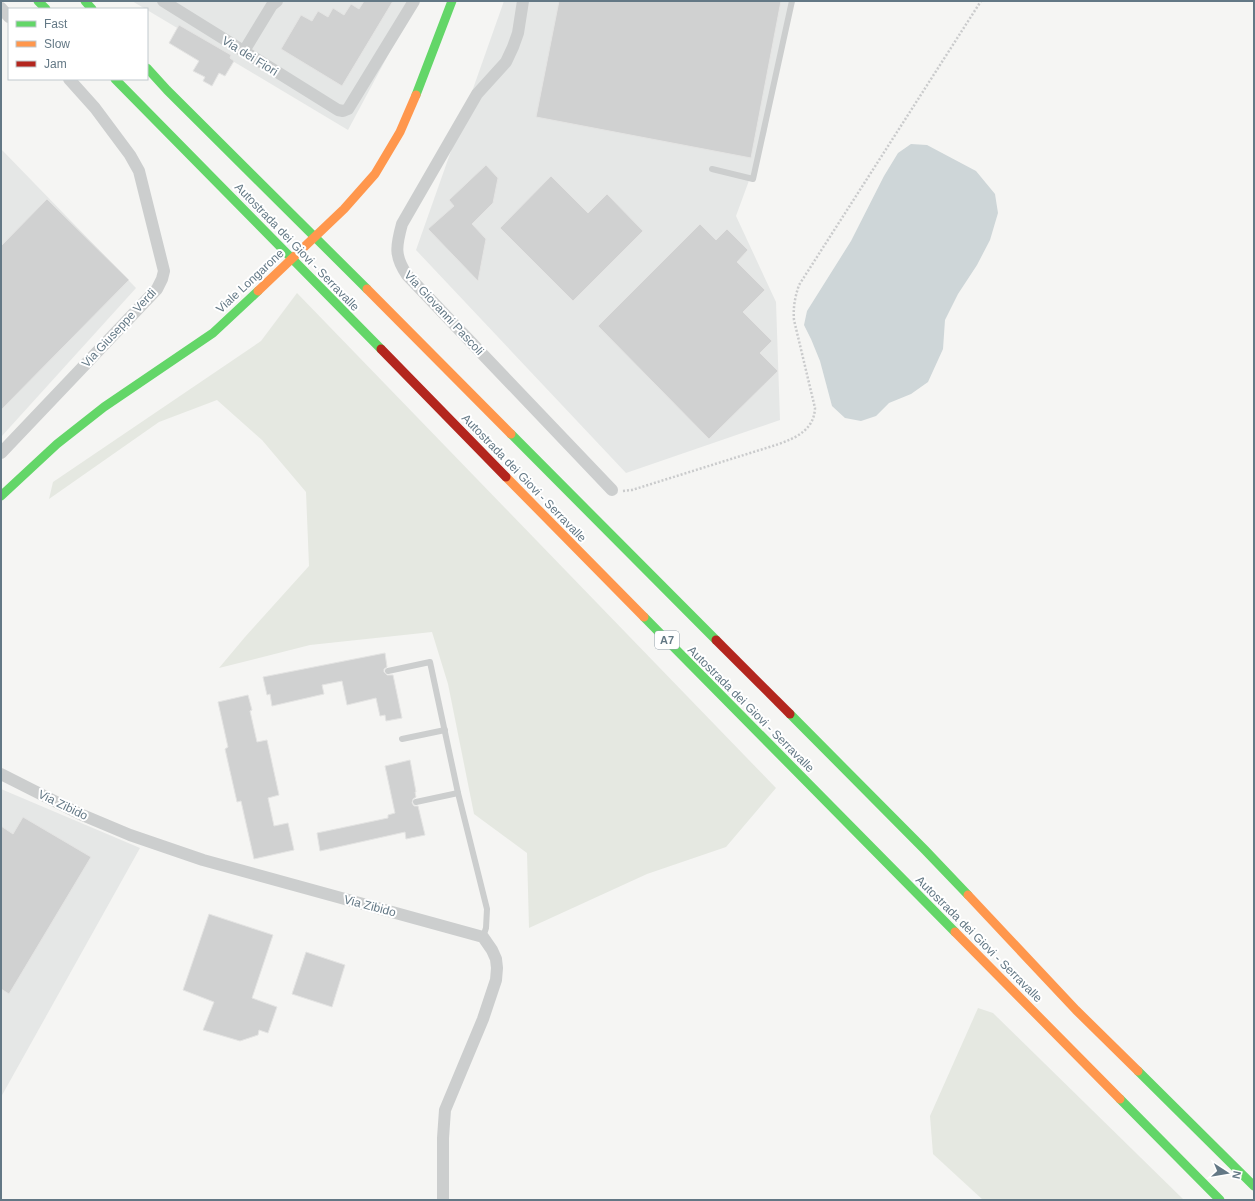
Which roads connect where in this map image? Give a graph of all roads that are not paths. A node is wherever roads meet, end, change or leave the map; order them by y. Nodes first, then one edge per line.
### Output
1 (163, 1) edge
2 (277, 1) edge
3 (414, 1) edge
4 (452, 1) edge
5 (523, 1) edge
6 (792, 1) edge
7 (1, 8) edge
8 (8, 16) edge
9 (244, 52) junction
10 (148, 69) edge
11 (70, 80) edge
12 (116, 80) edge
13 (712, 169) dead end
14 (1, 453) edge
15 (612, 490) road end
16 (1, 496) edge
17 (388, 671) dead end
18 (445, 730) junction
19 (402, 739) dead end
20 (1, 774) edge
21 (458, 792) junction
22 (416, 802) dead end
23 (483, 937) junction
24 (1254, 1186) edge
25 (443, 1200) edge
26 (1220, 1200) edge

1 - 9 street, Via dei Fiori
2 - 9 street
3 - 9 street, Via dei Fiori
4 - 16 main road, Viale Longarone
5 - 15 street, Via Giovanni Pascoli
6 - 13 lane
7 - 8 street
10 - 24 main road, Autostrada dei Giovi - Serravalle
11 - 14 street, Via Giuseppe Verdi
12 - 26 main road, Autostrada dei Giovi - Serravalle / A7
17 - 18 lane
18 - 19 lane
18 - 21 lane
20 - 23 street, Via Zibido
21 - 22 lane
21 - 23 lane
23 - 25 street

